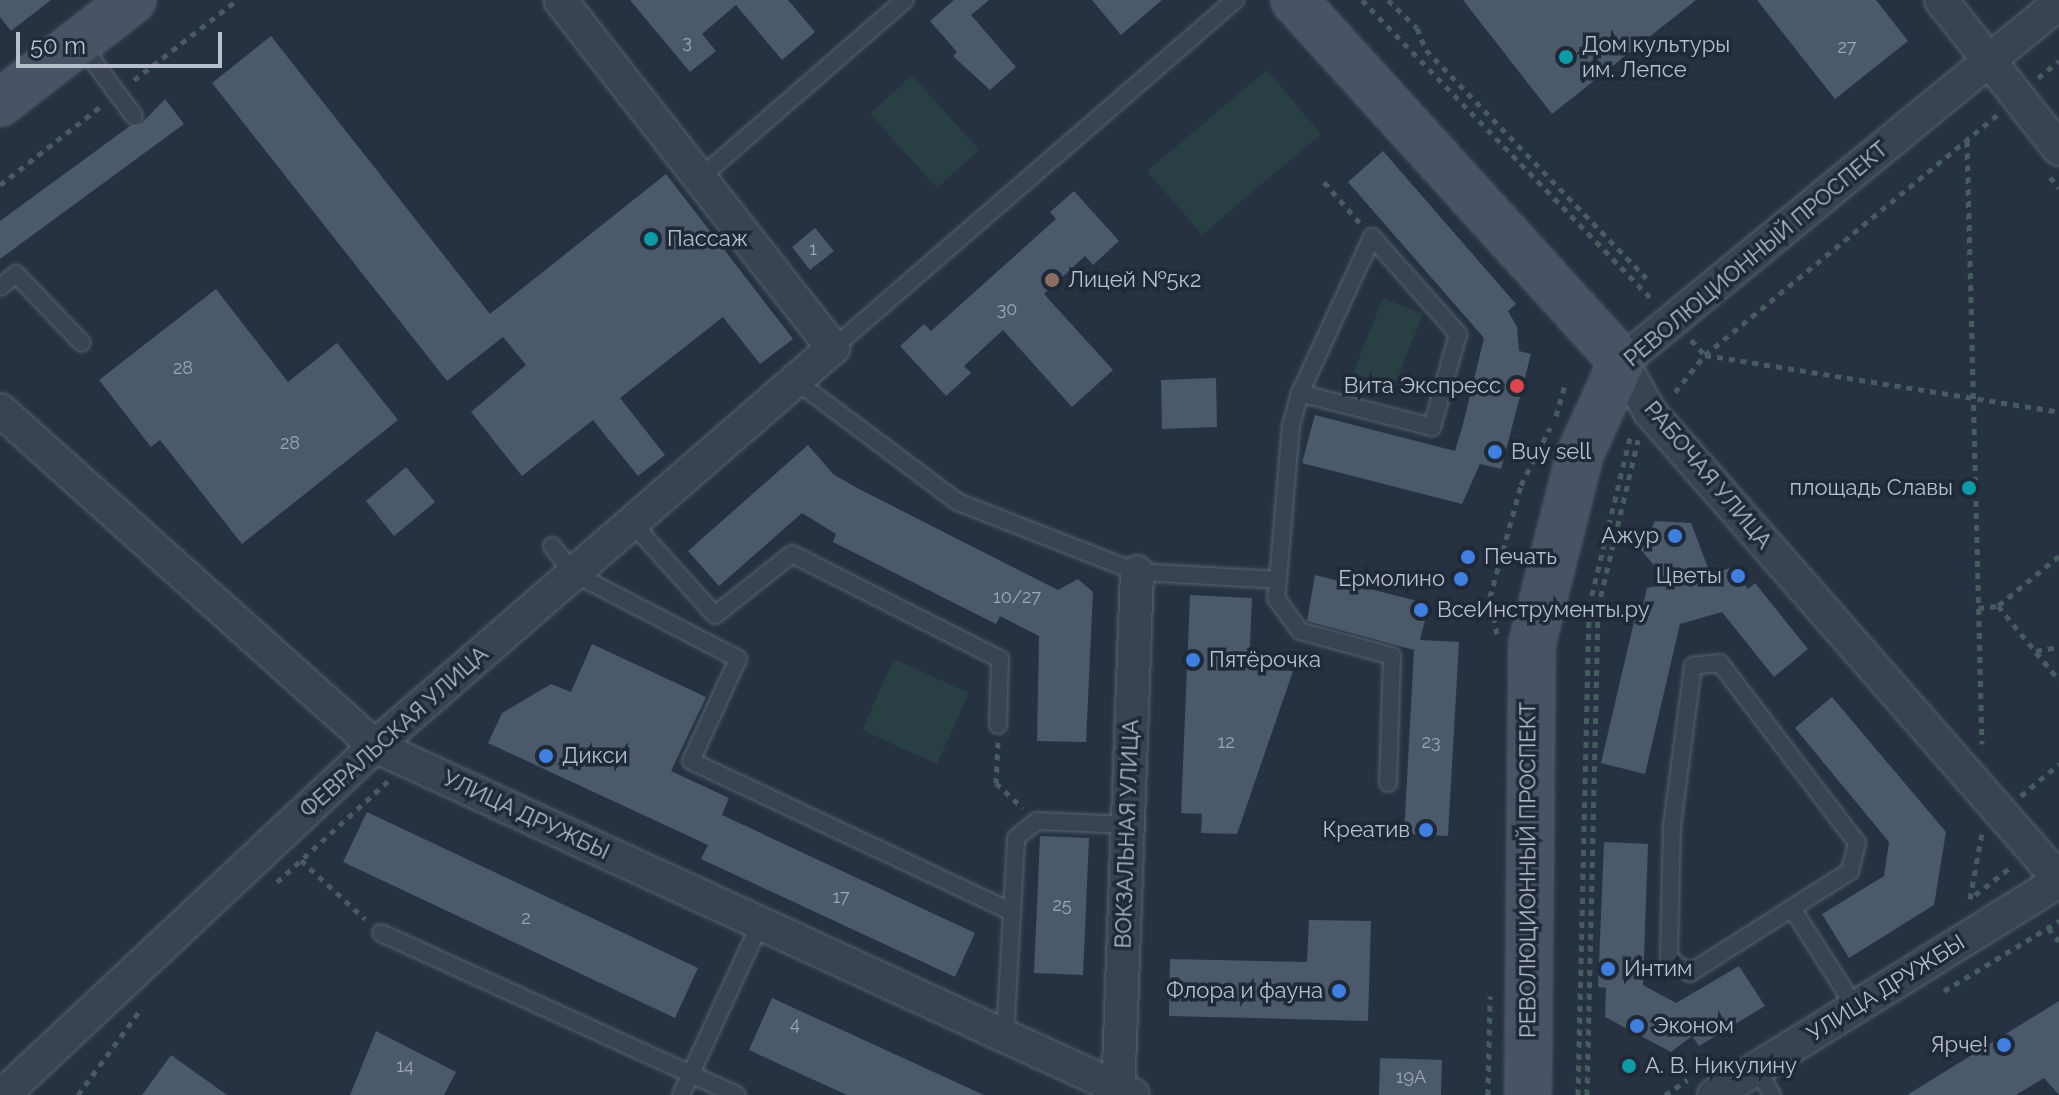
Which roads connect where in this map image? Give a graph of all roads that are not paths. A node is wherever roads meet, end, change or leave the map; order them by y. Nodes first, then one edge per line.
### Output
1 (133, 0) edge
2 (905, 0) edge
3 (1235, 0) edge
4 (1294, 0) edge
5 (1941, 0) edge
6 (2059, 3) edge
7 (568, 20) edge
8 (79, 42) junction
9 (1987, 62) junction
10 (0, 103) edge
11 (134, 116) dead end
12 (2059, 149) edge
13 (700, 178) junction
14 (0, 287) edge
15 (82, 343) dead end
16 (833, 348) junction
17 (1622, 362) junction
18 (796, 381) junction
19 (1300, 393) junction
20 (0, 410) edge
21 (631, 522) junction
22 (552, 546) dead end
23 (1137, 572) junction
24 (573, 573) junction
25 (1278, 580) junction
26 (998, 725) road end
27 (375, 746) junction
28 (1388, 783) dead end
29 (1128, 825) junction
30 (2059, 880) edge
31 (1792, 908) junction
32 (1012, 912) junction
33 (760, 924) junction
34 (381, 933) road end
35 (1855, 1007) junction
36 (1005, 1037) junction
37 (691, 1074) junction
38 (1765, 1082) edge
39 (1123, 1093) edge
40 (3, 1095) edge
41 (681, 1095) edge
42 (737, 1095) edge
43 (1528, 1095) edge
44 (1714, 1095) edge

1 - 8 street
2 - 13 lane
3 - 16 lane
4 - 17 street, РАБОЧАЯ УЛИЦА
5 - 9 street
6 - 9 street, РЕВОЛЮЦИОННЫЙ ПРОСПЕКТ
7 - 13 street
8 - 10 street
8 - 11 lane
9 - 12 street
9 - 17 street, РЕВОЛЮЦИОННЫЙ ПРОСПЕКТ
13 - 16 street
14 - 15 lane
16 - 18 street, ФЕВРАЛЬСКАЯ УЛИЦА
17 - 30 street, РАБОЧАЯ УЛИЦА
17 - 43 street, РЕВОЛЮЦИОННЫЙ ПРОСПЕКТ
18 - 21 street, ФЕВРАЛЬСКАЯ УЛИЦА
18 - 23 lane
19 - 19 lane
19 - 25 lane
20 - 27 street, УЛИЦА ДРУЖБЫ
21 - 24 street, ФЕВРАЛЬСКАЯ УЛИЦА
21 - 26 lane
22 - 24 lane
23 - 25 lane
23 - 29 street, ВОКЗАЛЬНАЯ УЛИЦА
24 - 27 street, ФЕВРАЛЬСКАЯ УЛИЦА
24 - 32 lane
25 - 28 lane
27 - 33 street, УЛИЦА ДРУЖБЫ
27 - 40 street, ФЕВРАЛЬСКАЯ УЛИЦА
29 - 32 lane
29 - 39 street, ВОКЗАЛЬНАЯ УЛИЦА
30 - 35 street, УЛИЦА ДРУЖБЫ
31 - 31 lane
31 - 35 lane
32 - 36 lane
33 - 36 street, УЛИЦА ДРУЖБЫ
33 - 37 lane
34 - 37 lane
35 - 38 street, УЛИЦА ДРУЖБЫ
36 - 39 street, УЛИЦА ДРУЖБЫ
37 - 41 lane
37 - 42 lane
38 - 44 street, УЛИЦА ДРУЖБЫ

